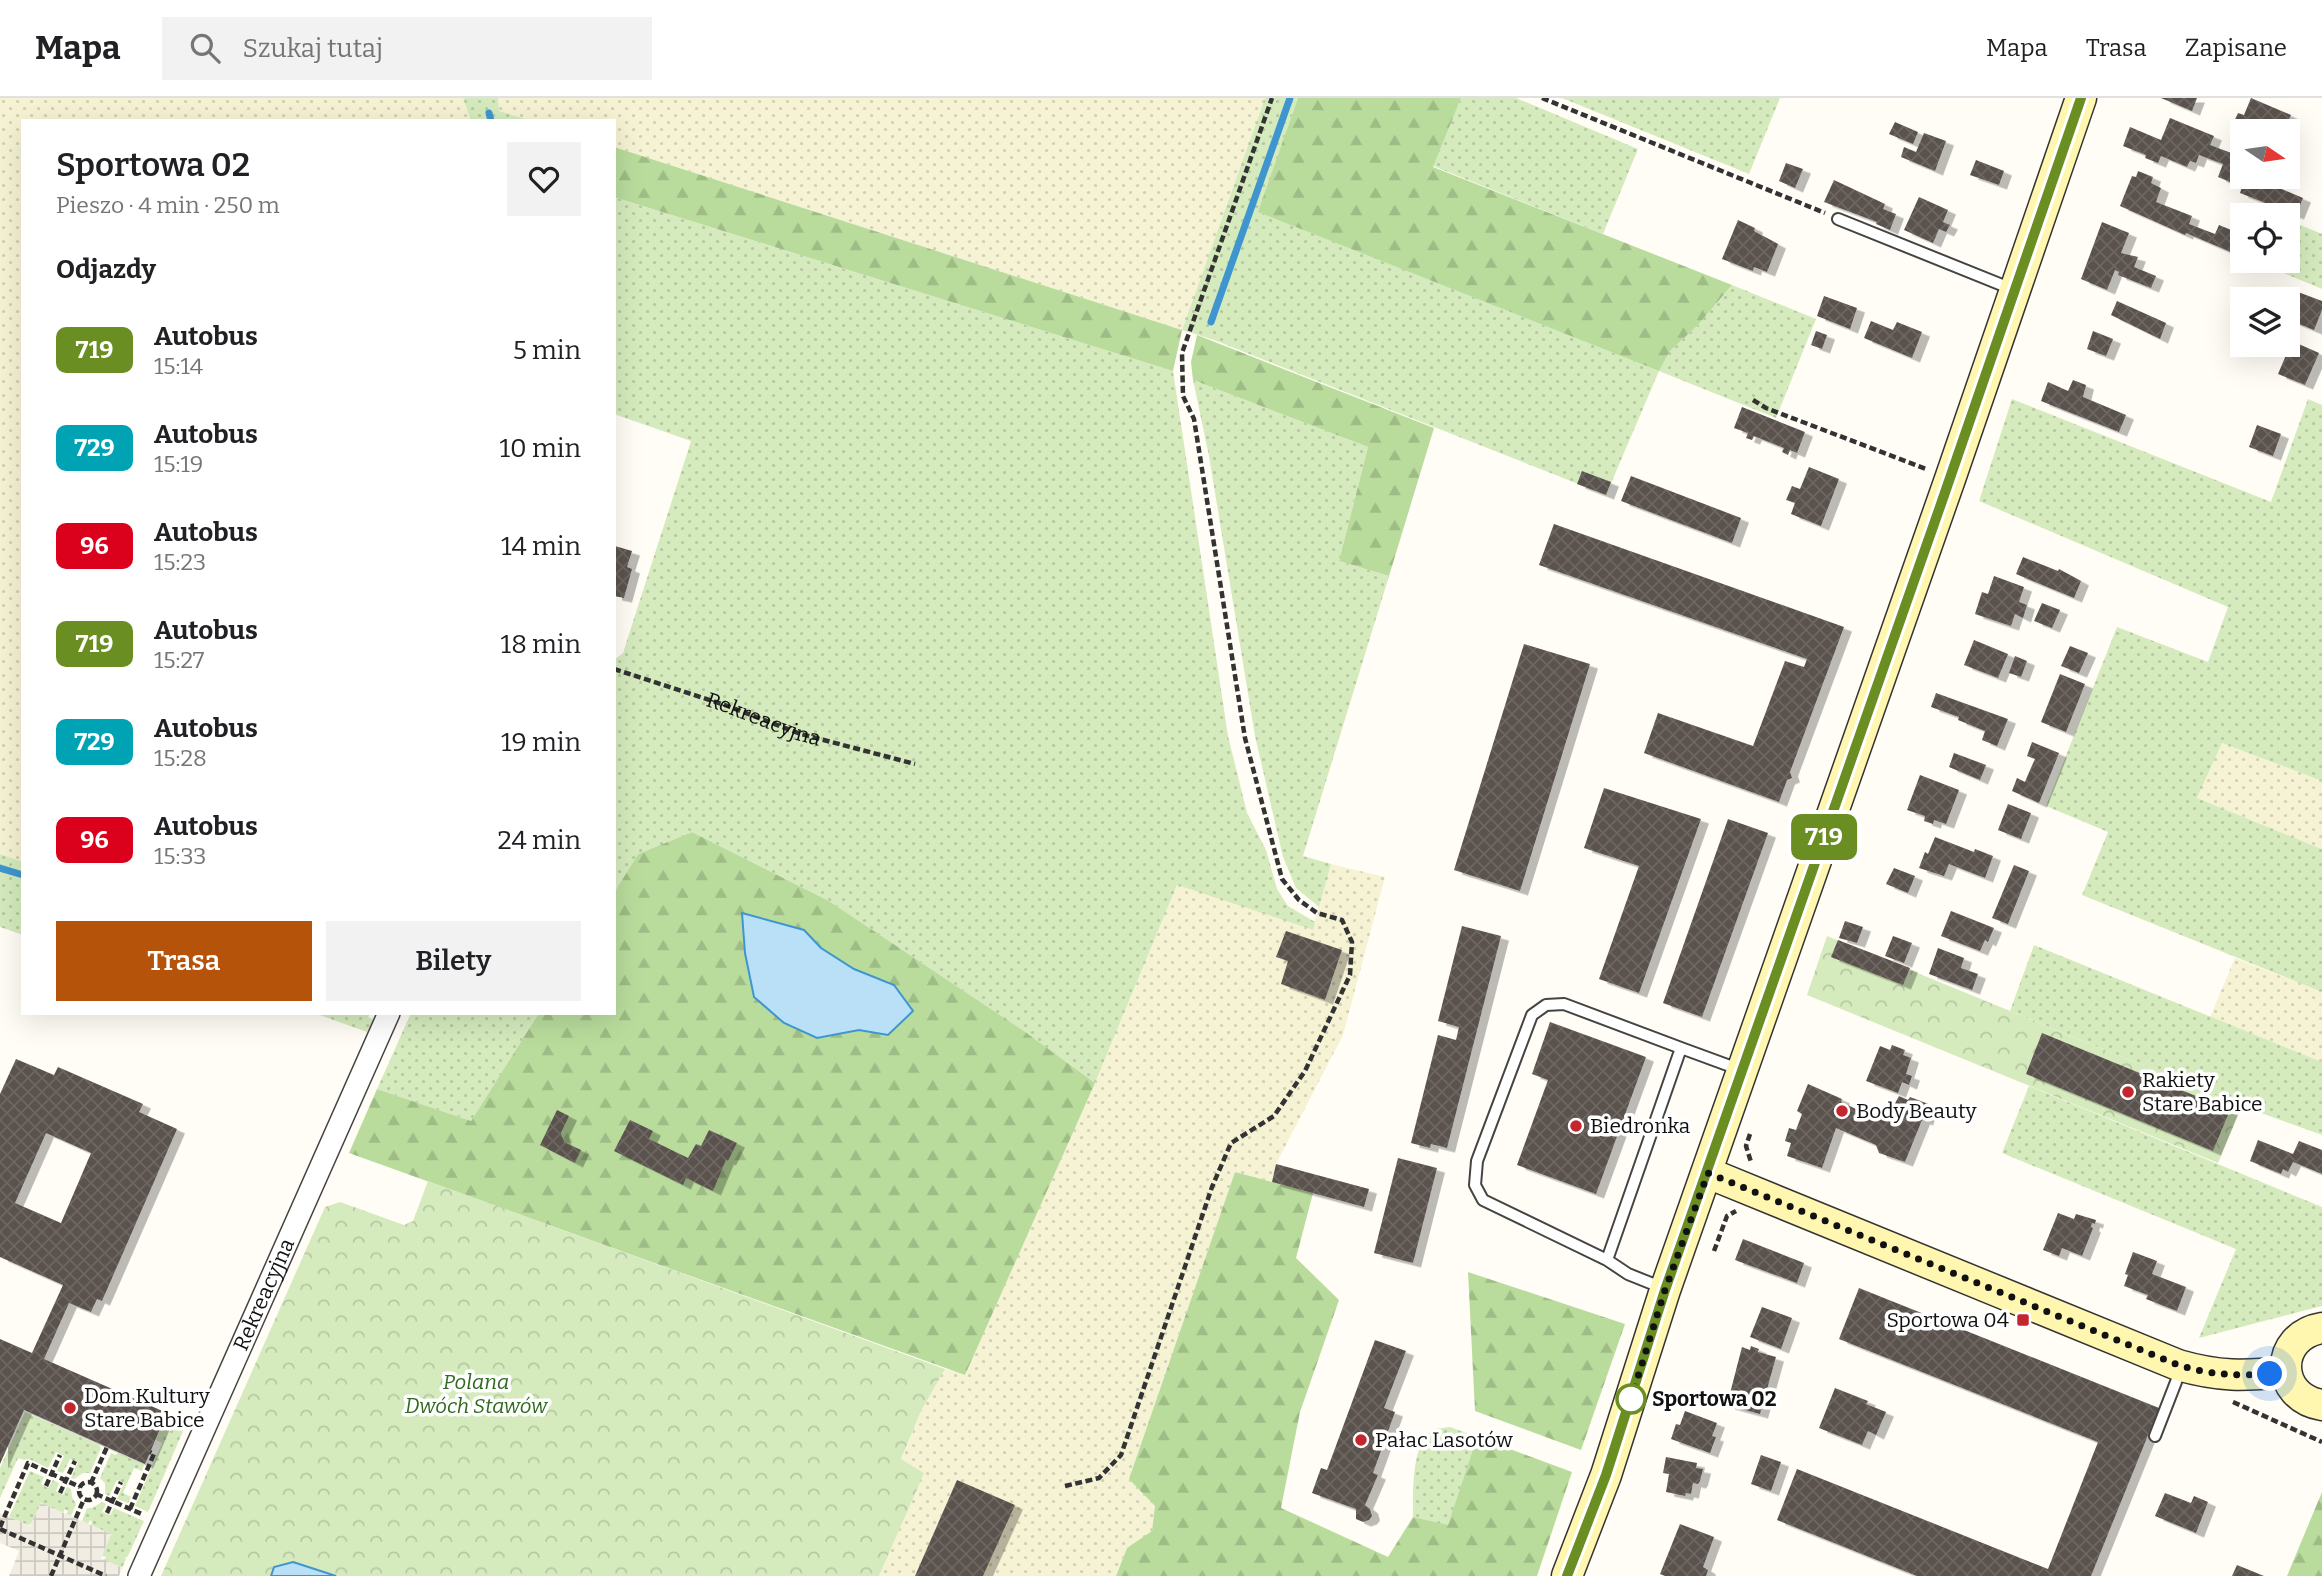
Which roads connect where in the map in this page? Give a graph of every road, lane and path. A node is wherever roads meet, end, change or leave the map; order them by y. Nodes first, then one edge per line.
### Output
1 (1272, 98) edge
2 (1542, 98) edge
3 (2081, 98) edge
4 (1838, 219) joint
5 (2015, 290) junction
6 (1753, 400) dead end
7 (1950, 479) junction
8 (616, 670) edge
9 (915, 764) dead end
10 (388, 1015) edge
11 (1682, 1048) junction
12 (1742, 1071) junction
13 (1708, 1173) junction
14 (1607, 1260) junction
15 (1665, 1290) junction
16 (2322, 1328) edge
17 (2182, 1366) junction
18 (2286, 1372) junction
19 (2322, 1405) edge
20 (2155, 1436) dead end
21 (107, 1447) dead end
22 (150, 1452) dead end
23 (60, 1455) dead end
24 (75, 1461) dead end
25 (51, 1474) junction
26 (66, 1480) junction
27 (121, 1482) dead end
28 (91, 1483) junction
29 (46, 1486) dead end
30 (1065, 1486) dead end
31 (80, 1487) junction
32 (60, 1493) dead end
33 (96, 1494) junction
34 (84, 1499) junction
35 (112, 1501) junction
36 (131, 1509) junction
37 (107, 1513) dead end
38 (149, 1517) dead end
39 (0, 1528) edge
40 (60, 1555) junction
41 (51, 1576) edge
42 (106, 1576) edge
43 (139, 1576) edge
44 (1567, 1576) edge

1 - 30 path
2 - 4 path
3 - 5 main road
4 - 5 lane
5 - 7 main road
6 - 7 path
7 - 12 main road
8 - 9 path, Rekreacyjna
10 - 43 street, Rekreacyjna
11 - 12 lane
11 - 14 lane
11 - 14 lane
12 - 13 main road
13 - 15 main road
13 - 17 main road
14 - 15 lane
15 - 44 main road
16 - 18 main road
17 - 18 main road
17 - 20 lane
18 - 19 main road
21 - 28 path
22 - 36 path
23 - 25 path
24 - 26 path
25 - 26 path
25 - 29 path
25 - 39 path
26 - 31 path
26 - 32 path
27 - 35 path
28 - 31 path
28 - 33 path
31 - 34 path
33 - 34 path
33 - 35 path
34 - 40 path
35 - 36 path
35 - 37 path
36 - 38 path
39 - 40 path
40 - 41 path
40 - 42 path

